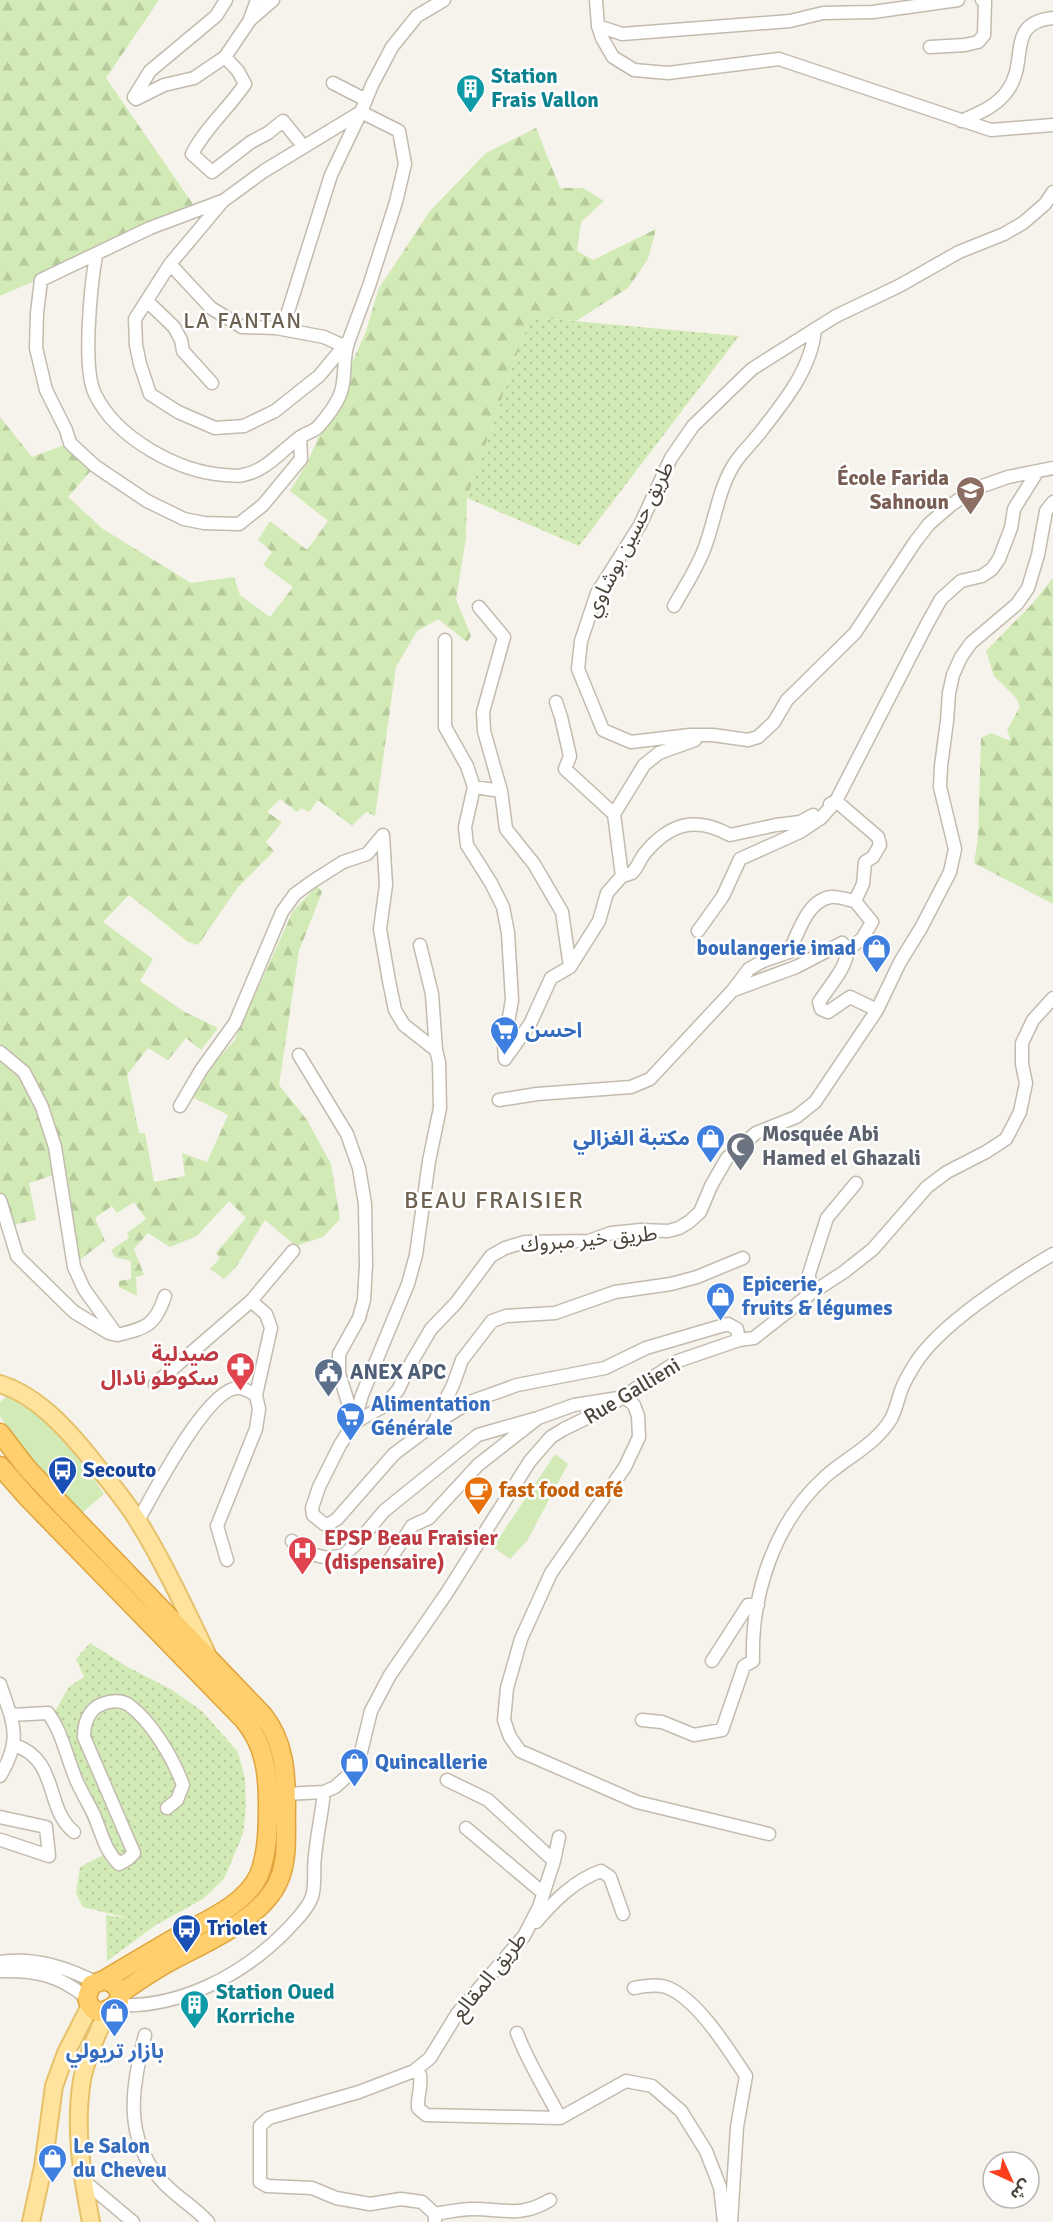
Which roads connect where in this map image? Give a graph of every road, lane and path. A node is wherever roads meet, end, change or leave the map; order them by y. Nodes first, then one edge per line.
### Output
1 (226, 0) edge
2 (257, 0) edge
3 (273, 0) edge
4 (444, 0) edge
5 (596, 0) edge
6 (958, 0) edge
7 (982, 0) edge
8 (1053, 18) edge
9 (250, 20) junction
10 (598, 26) junction
11 (930, 47) dead end
12 (225, 57) junction
13 (333, 83) dead end
14 (366, 100) junction
15 (361, 112) junction
16 (961, 121) junction
17 (1053, 125) edge
18 (304, 147) junction
19 (1053, 192) edge
20 (223, 201) junction
21 (96, 255) junction
22 (170, 264) junction
23 (147, 301) junction
24 (276, 328) junction
25 (815, 329) junction
26 (346, 345) junction
27 (212, 383) dead end
28 (300, 437) junction
29 (1053, 468) edge
30 (1037, 472) junction
31 (1053, 502) edge
32 (674, 606) dead end
33 (479, 607) dead end
34 (445, 640) dead end
35 (556, 702) dead end
36 (707, 735) junction
37 (474, 787) junction
38 (501, 791) junction
39 (836, 801) junction
40 (614, 814) junction
41 (622, 876) junction
42 (855, 901) junction
43 (698, 931) dead end
44 (420, 945) dead end
45 (845, 946) junction
46 (570, 967) junction
47 (733, 990) junction
48 (1053, 998) edge
49 (877, 1010) junction
50 (436, 1050) junction
51 (0, 1052) edge
52 (299, 1055) dead end
53 (500, 1100) dead end
54 (180, 1106) dead end
55 (856, 1183) dead end
56 (0, 1200) edge
57 (293, 1251) dead end
58 (1053, 1254) edge
59 (743, 1258) dead end
60 (810, 1294) junction
61 (165, 1296) dead end
62 (252, 1300) junction
63 (117, 1335) junction
64 (739, 1340) junction
65 (0, 1384) edge
66 (154, 1384) dead end
67 (256, 1395) junction
68 (625, 1397) junction
69 (538, 1418) junction
70 (354, 1423) junction
71 (434, 1424) junction
72 (0, 1432) edge
73 (0, 1466) edge
74 (138, 1521) junction
75 (292, 1541) dead end
76 (227, 1560) dead end
77 (387, 1564) dead end
78 (758, 1605) junction
79 (209, 1658) junction
80 (712, 1661) dead end
81 (0, 1684) edge
82 (11, 1715) junction
83 (642, 1720) dead end
84 (14, 1745) junction
85 (0, 1776) edge
86 (447, 1780) dead end
87 (324, 1792) junction
88 (286, 1794) junction
89 (167, 1808) dead end
90 (0, 1817) edge
91 (466, 1828) dead end
92 (74, 1832) dead end
93 (769, 1834) dead end
94 (559, 1837) dead end
95 (1, 1840) edge
96 (554, 1862) junction
97 (542, 1892) junction
98 (623, 1914) dead end
99 (524, 1936) junction
100 (0, 1962) edge
101 (0, 1971) edge
102 (56, 1972) junction
103 (634, 1988) dead end
104 (102, 1997) junction
105 (517, 2033) dead end
106 (145, 2035) dead end
107 (414, 2071) junction
108 (560, 2118) junction
109 (83, 2180) junction
110 (550, 2200) dead end
111 (435, 2218) edge
112 (31, 2222) edge
113 (91, 2222) edge
114 (133, 2222) edge
115 (208, 2222) edge
116 (724, 2222) edge
117 (731, 2222) edge

1 - 12 street
2 - 9 street
3 - 9 street
4 - 14 street
5 - 10 street
6 - 10 street
7 - 11 street
8 - 16 street
9 - 12 street
10 - 16 street
12 - 18 street
13 - 14 street
14 - 15 street
15 - 18 street
15 - 24 street
15 - 26 street
16 - 17 street
18 - 20 street
19 - 25 street, طريق حسين بوشاوي
20 - 21 street
20 - 22 street
21 - 28 street
21 - 28 street
22 - 23 street
22 - 24 street
23 - 26 street
23 - 27 street
24 - 26 street
25 - 32 street
25 - 36 street, طريق حسين بوشاوي
26 - 28 street
29 - 30 street, طريق حسين بوشاوي
30 - 36 street, طريق حسين بوشاوي
30 - 39 street
31 - 49 street, طريق خير مبروك
33 - 38 street
34 - 37 street
35 - 40 street
36 - 40 street
37 - 38 street
37 - 46 street
38 - 46 street
39 - 41 street
39 - 42 street
39 - 43 street
40 - 41 street
41 - 46 street
42 - 45 street
42 - 47 street
44 - 50 street
45 - 47 street
45 - 49 street
47 - 53 street
48 - 60 street, Rue Gallieni
49 - 70 street, طريق خير مبروك
50 - 54 street
50 - 70 street
51 - 63 street
52 - 70 street
55 - 60 street
56 - 63 street
57 - 62 street
58 - 78 street
59 - 71 street
60 - 64 street, Rue Gallieni
61 - 63 street
62 - 66 street
62 - 67 street
64 - 68 street, Rue Gallieni
64 - 71 street, طريق خير مبروك
65 - 74 main road
67 - 74 street
67 - 76 street
68 - 69 street
68 - 87 street, Rue Gallieni
68 - 93 street
69 - 75 street
69 - 77 street
70 - 71 street, طريق خير مبروك
72 - 79 highway
73 - 104 highway
74 - 79 main road
78 - 80 street
78 - 83 street
79 - 88 highway
81 - 82 street
82 - 84 street
82 - 89 street
84 - 85 street
84 - 92 street
86 - 96 street
87 - 88 street
87 - 104 street
88 - 104 highway
90 - 95 street
91 - 97 street
94 - 96 street, طريق المقالع
96 - 97 street, طريق المقالع
97 - 99 street, طريق المقالع
98 - 99 street
99 - 107 street, طريق المقالع
100 - 102 street
101 - 102 street
102 - 104 street
102 - 104 street
103 - 117 street
104 - 109 main road
104 - 112 main road
105 - 108 street
106 - 115 street
107 - 108 street
107 - 111 street
108 - 116 street
109 - 113 main road
109 - 114 street
110 - 111 street

